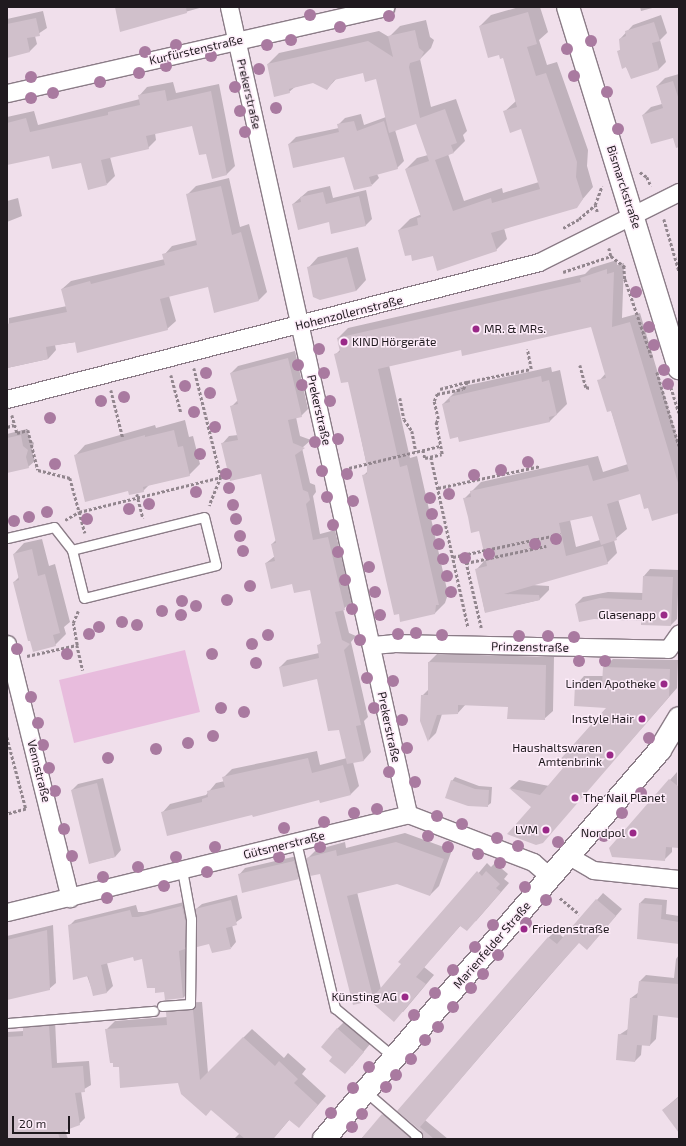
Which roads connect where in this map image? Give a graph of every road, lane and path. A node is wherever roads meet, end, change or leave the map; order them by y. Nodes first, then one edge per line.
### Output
1 (229, 7) edge
2 (385, 7) edge
3 (568, 7) edge
4 (237, 41) junction
5 (7, 93) edge
6 (633, 174) dead end
7 (605, 185) dead end
8 (652, 187) dead end
9 (679, 192) edge
10 (662, 212) dead end
11 (598, 214) dead end
12 (634, 214) junction
13 (610, 250) dead end
14 (673, 251) junction
15 (668, 252) dead end
16 (679, 271) edge
17 (300, 325) junction
18 (527, 349) dead end
19 (580, 365) dead end
20 (679, 368) edge
21 (194, 369) dead end
22 (171, 375) dead end
23 (467, 382) junction
24 (440, 388) dead end
25 (590, 388) dead end
26 (111, 390) dead end
27 (400, 398) dead end
28 (7, 399) edge
29 (181, 412) dead end
30 (12, 415) dead end
31 (14, 425) junction
32 (7, 427) edge
33 (123, 438) dead end
34 (440, 446) junction
35 (679, 446) edge
36 (423, 450) junction
37 (416, 452) junction
38 (431, 457) junction
39 (541, 466) dead end
40 (333, 472) junction
41 (221, 477) junction
42 (438, 488) junction
43 (137, 494) dead end
44 (138, 498) junction
45 (79, 512) junction
46 (204, 517) junction
47 (54, 527) junction
48 (146, 531) junction
49 (561, 534) dead end
50 (7, 538) edge
51 (88, 546) junction
52 (546, 546) dead end
53 (72, 550) junction
54 (453, 558) junction
55 (84, 598) junction
56 (679, 633) edge
57 (7, 644) edge
58 (77, 644) junction
59 (372, 645) junction
60 (478, 646) junction
61 (11, 660) junction
62 (83, 670) dead end
63 (679, 718) edge
64 (7, 737) edge
65 (679, 737) edge
66 (660, 750) junction
67 (7, 814) edge
68 (408, 814) junction
69 (296, 842) junction
70 (569, 856) junction
71 (182, 870) junction
72 (679, 879) edge
73 (553, 886) junction
74 (70, 898) junction
75 (7, 912) edge
76 (579, 914) dead end
77 (7, 1023) edge
78 (395, 1058) junction
79 (365, 1091) junction
80 (324, 1139) edge
81 (415, 1139) edge

1 - 4 street, Prekerstraße
2 - 4 street, Kurfürstenstraße
3 - 12 street, Bismarckstraße
4 - 5 street, Kurfürstenstraße
4 - 17 street, Prekerstraße
6 - 8 path
7 - 11 path
9 - 12 street, Hohenzollernstraße
10 - 14 path
12 - 17 street, Hohenzollernstraße
12 - 20 street, Bismarckstraße
13 - 35 path
14 - 15 path
14 - 16 path
17 - 28 street, Hohenzollernstraße
17 - 40 street, Prekerstraße
18 - 23 path
19 - 25 path
21 - 41 path
22 - 29 path
23 - 24 path
23 - 34 path
26 - 33 path
27 - 37 path
30 - 31 path
31 - 32 path
31 - 45 path
34 - 36 path
34 - 38 path
36 - 37 path
36 - 38 path
37 - 40 path
38 - 42 path
39 - 42 path
40 - 59 street, Prekerstraße
41 - 44 path
41 - 46 path
42 - 54 path
43 - 44 path
44 - 45 path
44 - 48 path
45 - 47 path
45 - 51 path
46 - 48 lane
46 - 55 lane
47 - 50 lane
47 - 53 lane
48 - 51 lane
49 - 54 path
51 - 53 lane
52 - 60 path
53 - 55 lane
54 - 60 path
55 - 58 path
56 - 60 street, Prinzenstraße
57 - 61 street, Vennstraße
58 - 61 path
58 - 62 path
59 - 60 street, Prinzenstraße
59 - 68 street, Prekerstraße
61 - 74 street, Vennstraße
63 - 66 street, Marienfelder Straße
64 - 67 path
65 - 66 street, Marienfelder Straße
66 - 70 street, Marienfelder Straße
68 - 69 street, Gütsmerstraße
68 - 73 street
69 - 71 street, Gütsmerstraße
69 - 78 lane
70 - 72 street
70 - 73 street, Marienfelder Straße
71 - 74 street, Gütsmerstraße
71 - 77 lane
73 - 76 path
73 - 78 street, Marienfelder Straße
74 - 75 street, Gütsmerstraße
78 - 79 street, Marienfelder Straße
79 - 80 street, Marienfelder Straße
79 - 81 lane

